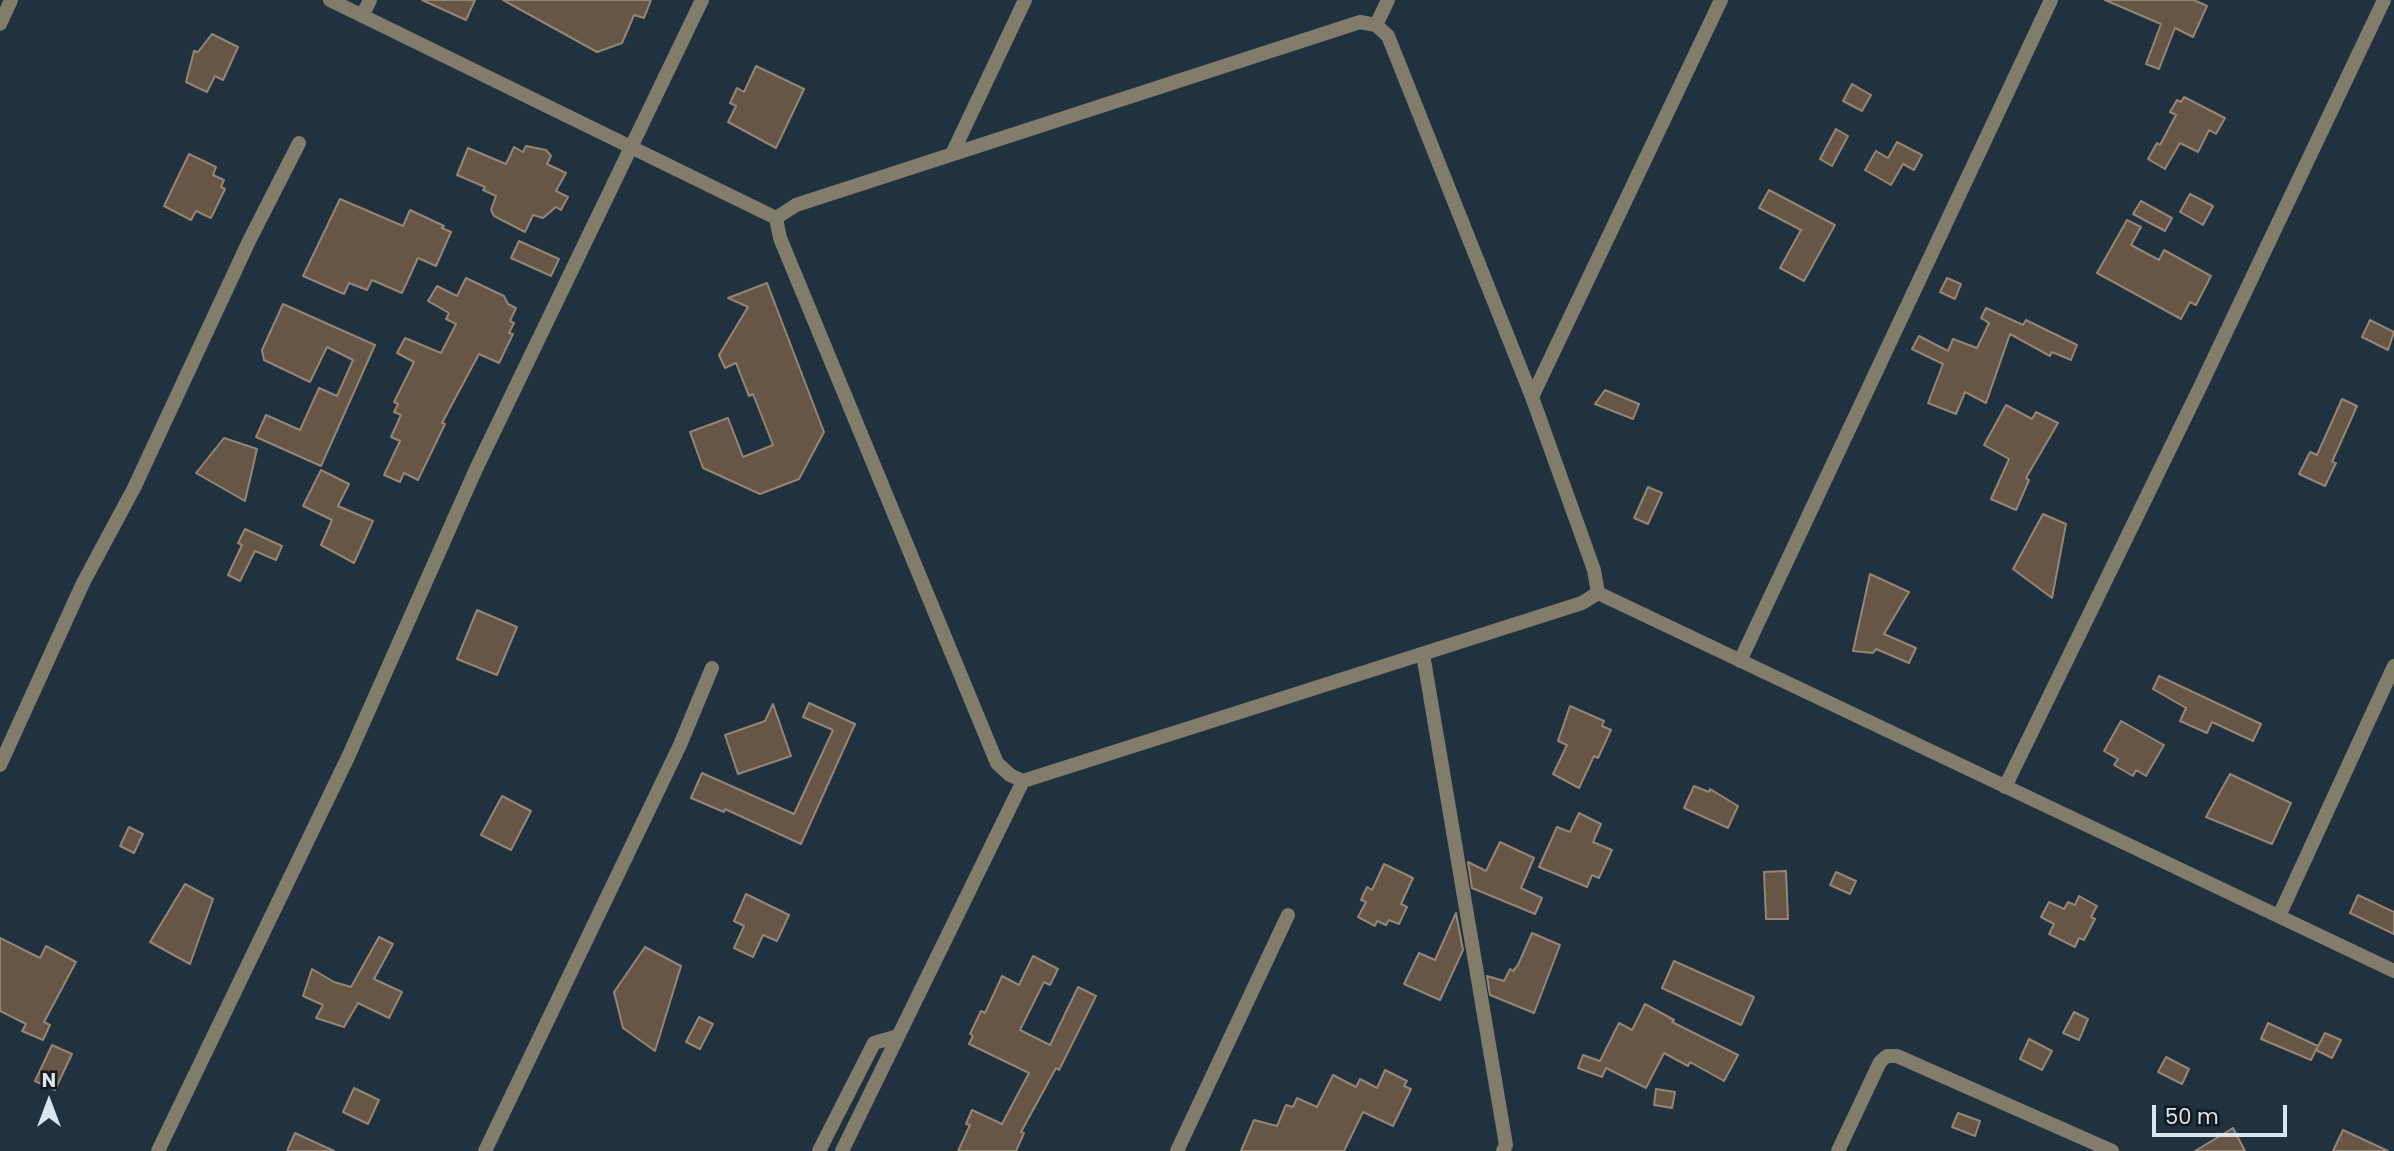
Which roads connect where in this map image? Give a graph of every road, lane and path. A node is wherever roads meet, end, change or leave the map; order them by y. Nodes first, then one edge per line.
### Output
1 (11, 0) edge
2 (330, 0) edge
3 (370, 0) edge
4 (702, 0) edge
5 (1026, 0) edge
6 (1388, 0) edge
7 (1721, 0) edge
8 (2051, 0) edge
9 (2384, 0) edge
10 (362, 16) junction
11 (0, 24) edge
12 (1376, 25) junction
13 (299, 143) dead end
14 (633, 145) junction
15 (952, 154) junction
16 (776, 218) junction
17 (1532, 397) junction
18 (1598, 593) junction
19 (1423, 654) junction
20 (1740, 661) junction
21 (2394, 667) edge
22 (712, 668) dead end
23 (0, 765) edge
24 (1023, 782) junction
25 (2005, 787) junction
26 (1288, 915) dead end
27 (2279, 916) junction
28 (2394, 971) edge
29 (898, 1036) junction
30 (158, 1151) edge
31 (485, 1151) edge
32 (819, 1151) edge
33 (842, 1151) edge
34 (1177, 1151) edge
35 (1503, 1151) edge
36 (1838, 1151) edge
37 (2112, 1151) edge

1 - 11 street
2 - 10 street
3 - 10 street
4 - 14 street
5 - 15 street
6 - 12 street
7 - 17 street
8 - 20 street
9 - 25 street
10 - 14 street
12 - 15 street
12 - 17 street
13 - 23 street
14 - 16 street
14 - 30 street
15 - 16 street
16 - 24 street
17 - 18 street
18 - 19 street
18 - 20 street
19 - 24 street
19 - 35 street
20 - 25 street
21 - 27 street
22 - 31 street
24 - 29 street
25 - 27 street
26 - 34 street
27 - 28 street
29 - 32 street
29 - 33 street
36 - 37 street

